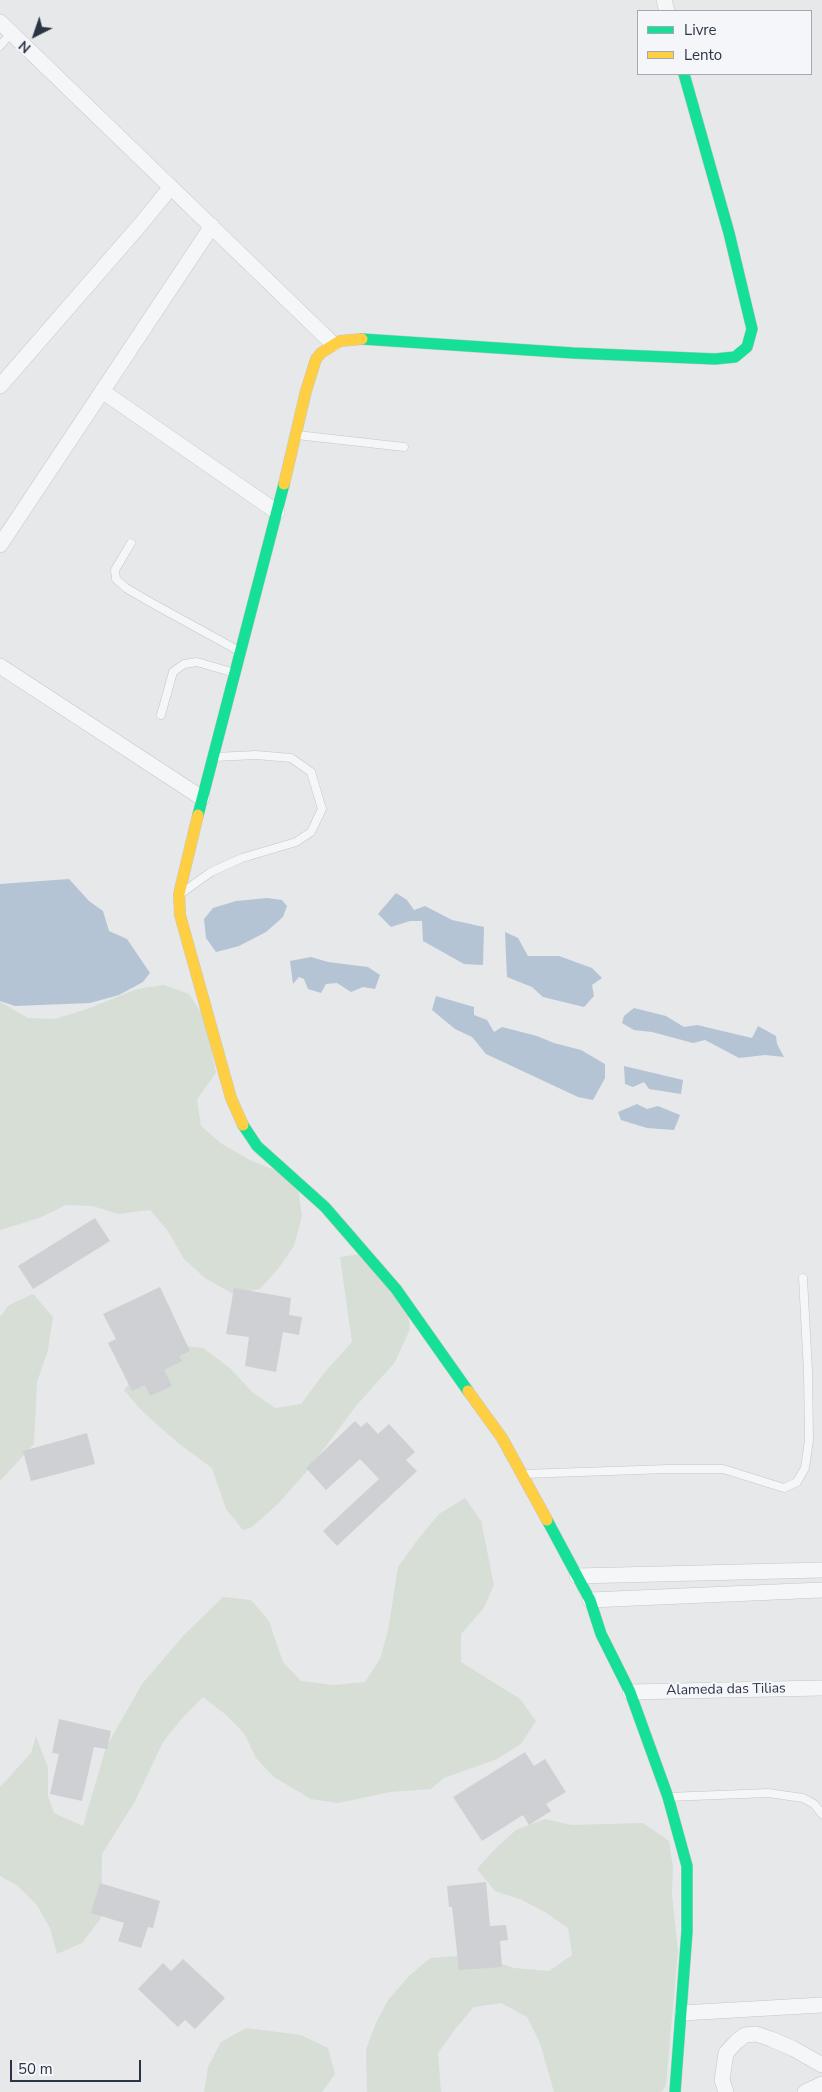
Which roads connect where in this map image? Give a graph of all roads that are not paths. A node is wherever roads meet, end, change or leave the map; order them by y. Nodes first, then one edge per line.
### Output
1 (0, 22) edge
2 (11, 33) junction
3 (0, 46) edge
4 (684, 75) edge
5 (171, 187) junction
6 (212, 226) junction
7 (333, 344) junction
8 (0, 386) edge
9 (102, 391) junction
10 (296, 435) junction
11 (404, 447) dead end
12 (277, 512) junction
13 (131, 543) dead end
14 (0, 546) edge
15 (240, 652) junction
16 (0, 666) edge
17 (235, 673) junction
18 (161, 715) dead end
19 (213, 757) junction
20 (202, 798) junction
21 (179, 894) junction
22 (803, 1278) dead end
23 (522, 1474) junction
24 (822, 1570) edge
25 (577, 1576) junction
26 (822, 1590) edge
27 (590, 1600) junction
28 (822, 1688) edge
29 (630, 1692) junction
30 (668, 1797) junction
31 (822, 1814) edge
32 (822, 2005) edge
33 (682, 2013) junction
34 (822, 2065) edge
35 (822, 2084) edge
36 (675, 2092) edge
37 (726, 2092) edge
38 (805, 2092) edge

1 - 2 street
2 - 3 lane
2 - 5 street
4 - 7 street
5 - 6 street
5 - 8 street
6 - 7 street
6 - 9 street
7 - 10 street
9 - 12 street
9 - 14 street
10 - 11 lane
10 - 12 street
12 - 15 street
13 - 15 lane
15 - 17 street
16 - 20 street
17 - 18 lane
17 - 19 street
19 - 20 street
19 - 21 lane
20 - 21 street
21 - 23 street
22 - 23 lane
23 - 25 street
24 - 25 street
25 - 27 street
26 - 27 street
27 - 29 street
28 - 29 street, Alameda das Tilias
29 - 30 street
30 - 31 lane
30 - 33 street
32 - 33 street
33 - 36 street
34 - 37 street
35 - 38 street

